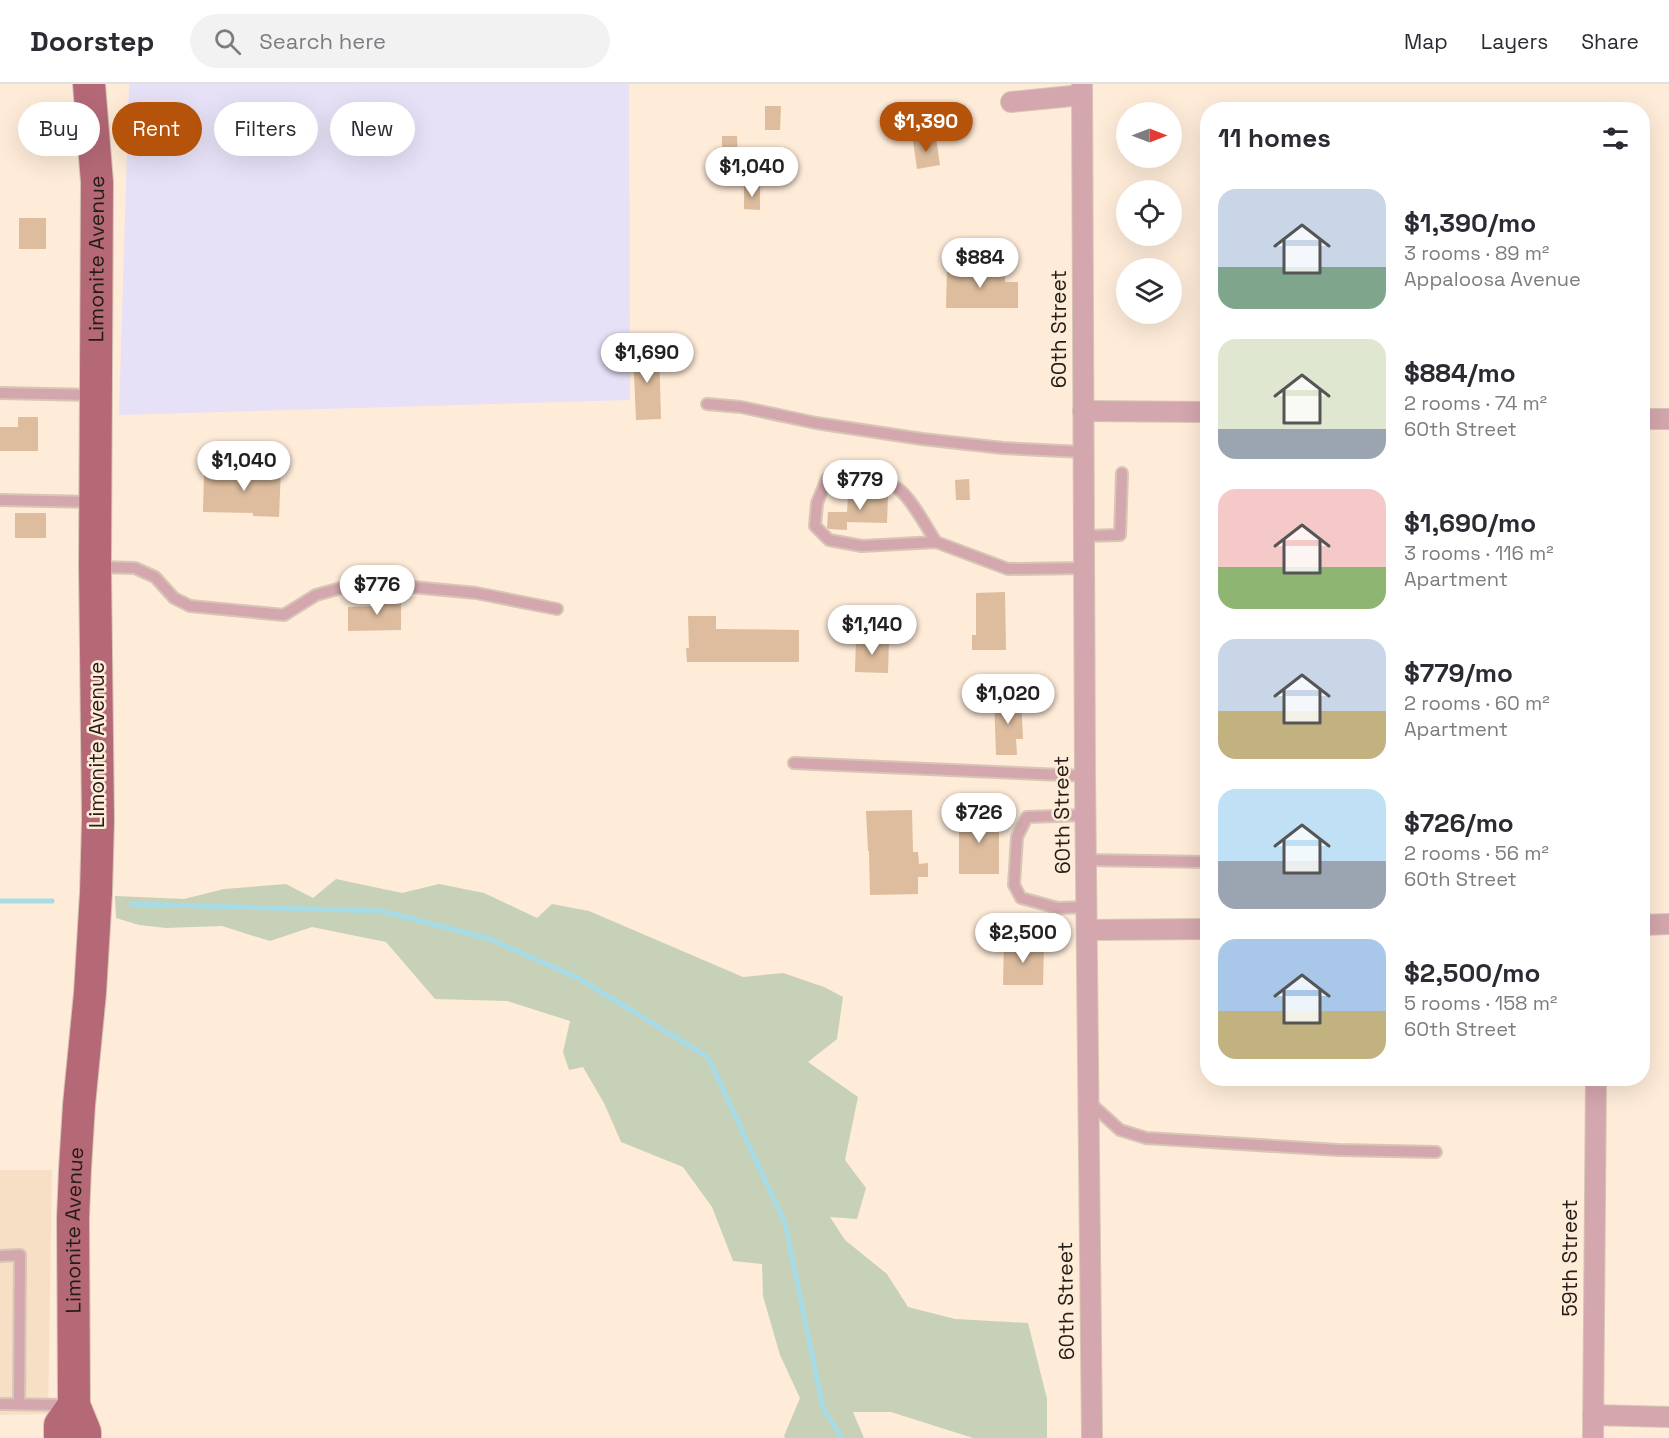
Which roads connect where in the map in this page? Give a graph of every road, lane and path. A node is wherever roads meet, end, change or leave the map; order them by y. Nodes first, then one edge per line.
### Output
1 (89, 84) edge
2 (1082, 89) edge
3 (1011, 102) dead end
4 (0, 393) edge
5 (97, 395) junction
6 (707, 404) dead end
7 (1083, 411) junction
8 (1200, 412) edge
9 (1650, 418) edge
10 (1669, 419) edge
11 (1083, 452) junction
12 (1122, 473) dead end
13 (0, 500) edge
14 (96, 502) junction
15 (1084, 536) junction
16 (936, 542) junction
17 (95, 567) junction
18 (1084, 568) junction
19 (557, 609) dead end
20 (794, 763) dead end
21 (1085, 776) junction
22 (1086, 815) junction
23 (1086, 860) junction
24 (1200, 862) edge
25 (1087, 907) junction
26 (1669, 924) edge
27 (1650, 925) edge
28 (1200, 929) edge
29 (1087, 930) junction
30 (1596, 1086) edge
31 (1089, 1102) junction
32 (1436, 1152) dead end
33 (0, 1256) edge
34 (0, 1404) edge
35 (19, 1404) junction
36 (74, 1405) junction
37 (1593, 1415) junction
38 (1669, 1417) edge
39 (60, 1438) edge
40 (85, 1438) edge
41 (1092, 1438) edge
42 (1593, 1438) edge

1 - 5 main road, Limonite Avenue
2 - 3 street
2 - 7 street, 60th Street
4 - 5 lane
5 - 14 main road, Limonite Avenue
6 - 11 lane
7 - 8 street
7 - 11 street, 60th Street
9 - 10 street
11 - 15 street, 60th Street
12 - 15 lane
13 - 14 lane
14 - 17 main road, Limonite Avenue
15 - 18 street, 60th Street
16 - 16 lane
16 - 18 lane
17 - 19 lane
17 - 36 main road, Limonite Avenue
18 - 21 street, 60th Street
20 - 21 lane
21 - 22 street, 60th Street
22 - 23 street, 60th Street
22 - 25 lane
23 - 24 lane
23 - 25 street, 60th Street
25 - 29 street, 60th Street
26 - 27 street
28 - 29 street
29 - 31 street, 60th Street
30 - 37 street, 59th Street
31 - 32 lane
31 - 41 street, 60th Street
33 - 35 lane
34 - 35 lane
35 - 36 lane
36 - 39 main road, Limonite Avenue
36 - 40 main road, Limonite Avenue
37 - 38 street
37 - 42 street, 59th Street

